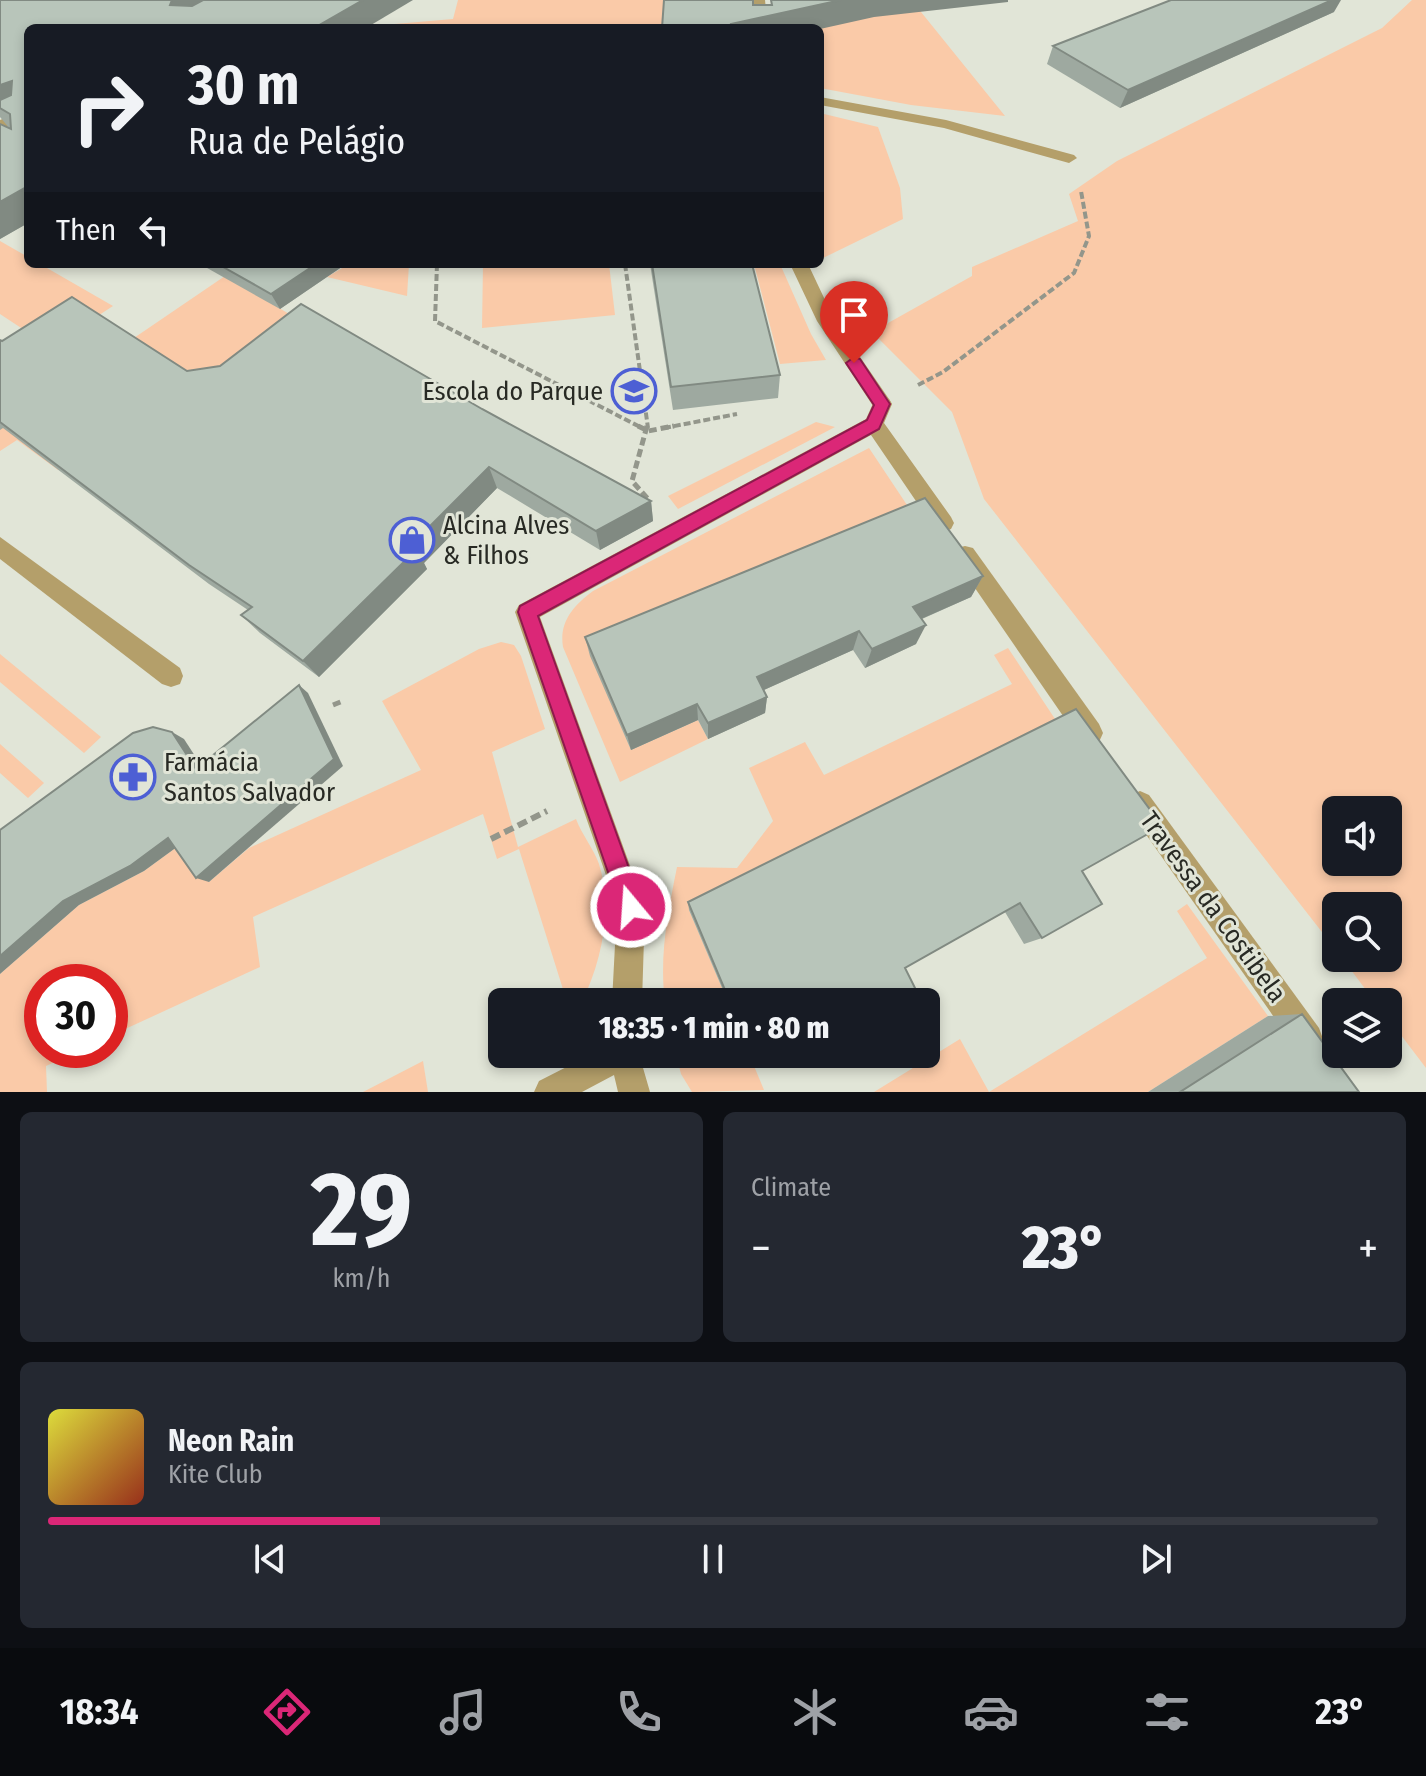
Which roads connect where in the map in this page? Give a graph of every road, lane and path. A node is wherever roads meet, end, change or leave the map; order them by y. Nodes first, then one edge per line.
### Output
1 (759, 0) edge
2 (761, 24) edge
3 (824, 102) edge
4 (24, 114) edge
5 (0, 126) edge
6 (1069, 158) joint
7 (437, 268) edge
8 (626, 268) edge
9 (801, 268) edge
10 (737, 414) edge
11 (878, 414) junction
12 (648, 431) junction
13 (674, 530) junction
14 (0, 546) edge
15 (171, 676) dead end
16 (343, 701) dead end
17 (333, 705) dead end
18 (1101, 748) edge
19 (1128, 787) edge
20 (556, 807) dead end
21 (491, 839) dead end
22 (628, 988) edge
23 (1319, 1054) edge
24 (597, 1068) edge
25 (628, 1068) edge
26 (550, 1092) edge
27 (634, 1092) edge

1 - 2 street
3 - 6 street
4 - 5 street
6 - 11 path
7 - 12 path
8 - 12 path
9 - 11 street
10 - 12 path
11 - 13 street
11 - 18 street
12 - 13 path
13 - 22 street
14 - 15 street
16 - 17 path
19 - 23 street, Travessa da Costibela
20 - 21 path
24 - 26 street
25 - 27 street

